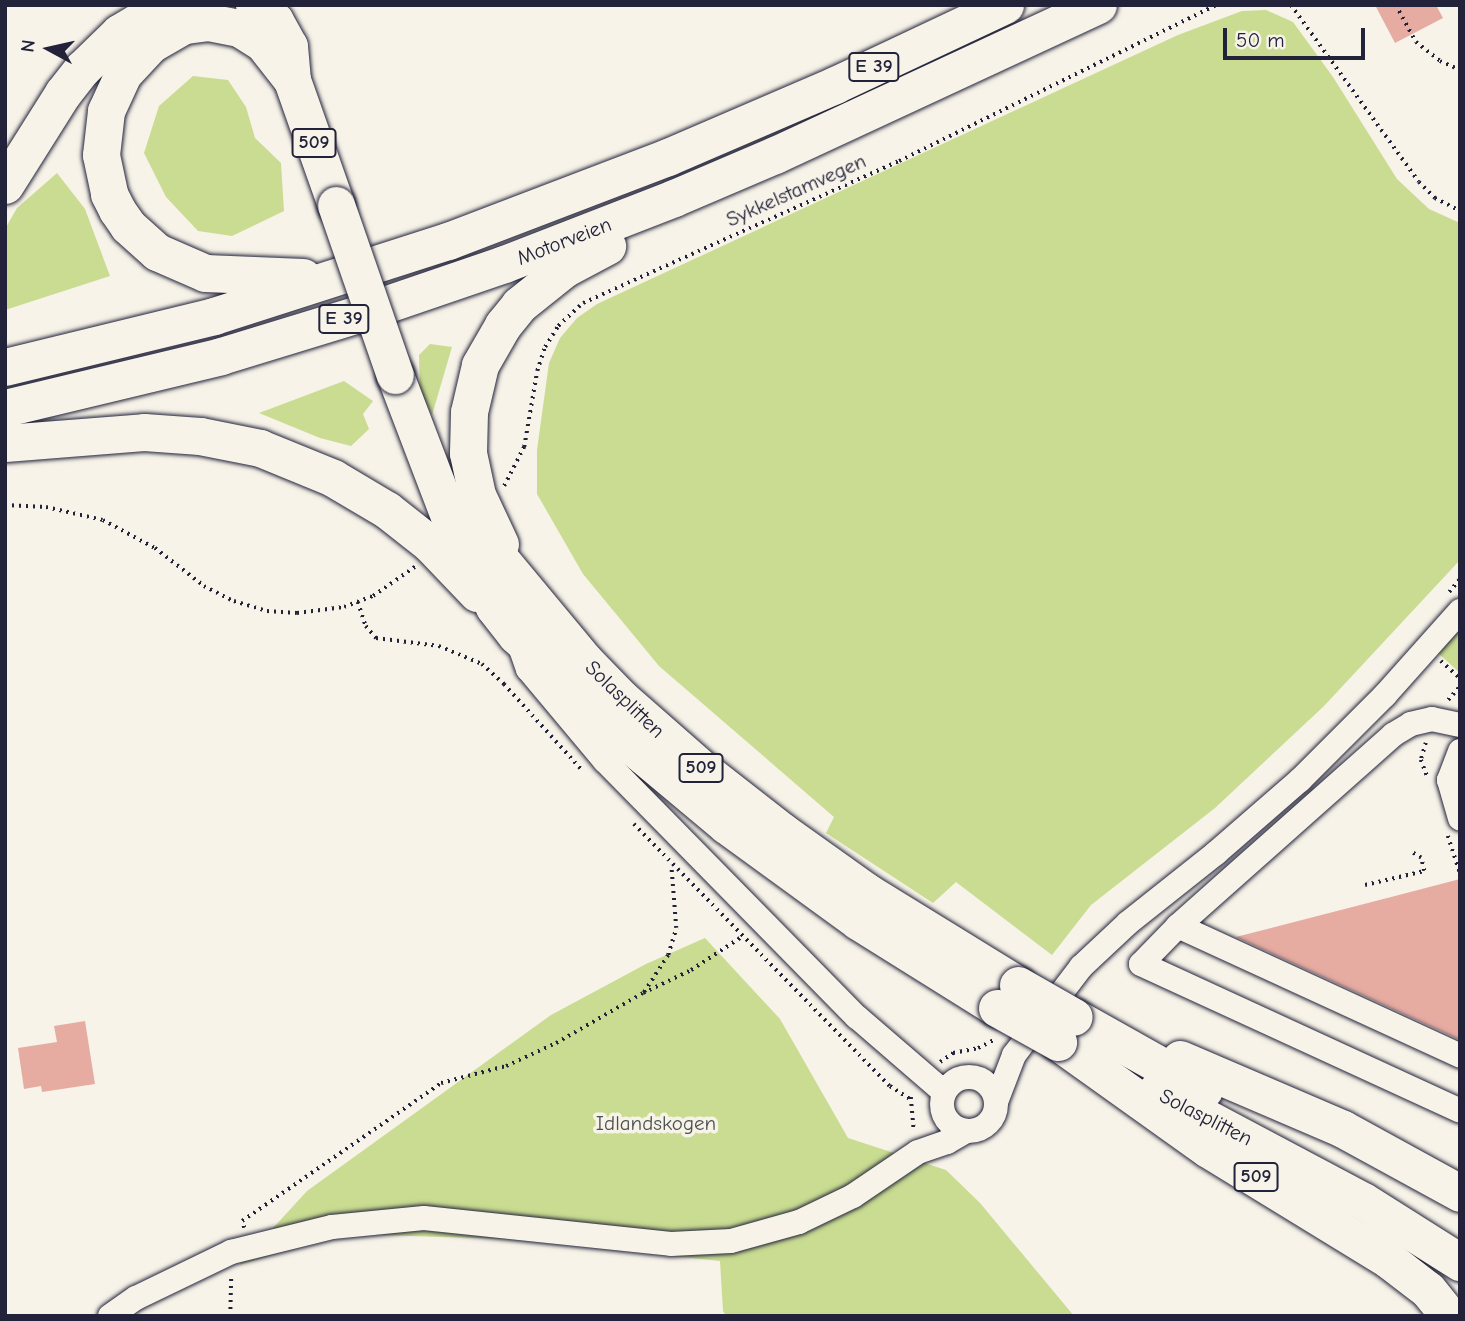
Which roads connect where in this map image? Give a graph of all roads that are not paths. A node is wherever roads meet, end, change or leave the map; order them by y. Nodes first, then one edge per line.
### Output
1 (166, 5) edge
2 (254, 5) edge
3 (1005, 5) edge
4 (1098, 5) edge
5 (292, 80) junction
6 (5, 185) edge
7 (674, 198) junction
8 (344, 276) junction
9 (5, 367) edge
10 (5, 408) edge
11 (5, 443) edge
12 (511, 610) junction
13 (1460, 611) edge
14 (1460, 725) edge
15 (1460, 751) edge
16 (1455, 781) edge
17 (1460, 818) edge
18 (1178, 926) junction
19 (1008, 997) junction
20 (1066, 1030) junction
21 (1014, 1055) junction
22 (1460, 1056) edge
23 (972, 1077) junction
24 (943, 1101) junction
25 (996, 1101) junction
26 (1460, 1111) edge
27 (964, 1132) junction
28 (916, 1141) junction
29 (1460, 1193) edge
30 (1457, 1247) edge
31 (1460, 1304) edge
32 (110, 1316) edge
33 (1449, 1316) edge
34 (1456, 1316) edge

1 - 6 highway
2 - 5 highway
3 - 8 highway, Motorveien / E 39
4 - 7 highway, Motorveien / E 39
5 - 8 highway, E 39
5 - 12 highway, Solasplitten / 509, bridge
7 - 10 highway, Motorveien / E 39
7 - 12 highway, E 39
8 - 9 highway, Motorveien / E 39
11 - 12 highway
12 - 19 highway, Solasplitten / 509
12 - 19 highway, Solasplitten / 509
12 - 24 street
13 - 21 street
14 - 18 street
15 - 16 street
16 - 17 street
18 - 22 street
18 - 26 street
19 - 20 highway, 509, bridge
20 - 29 highway, 509
20 - 30 highway, Solasplitten / 509
20 - 33 highway, 509
21 - 23 street
21 - 25 street
23 - 24 street
23 - 25 street
24 - 27 street
24 - 28 street
25 - 27 street
27 - 28 street
28 - 32 street
31 - 34 street

